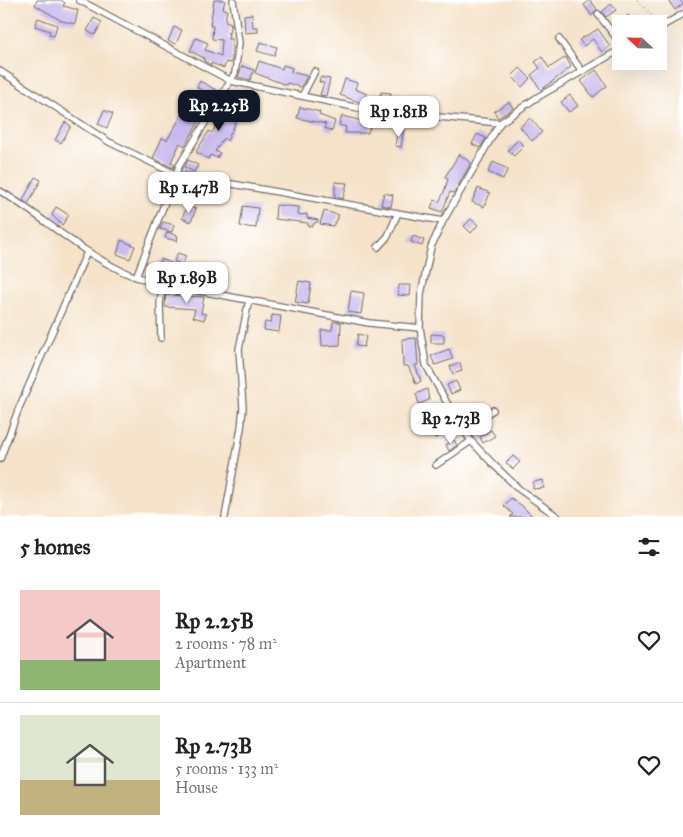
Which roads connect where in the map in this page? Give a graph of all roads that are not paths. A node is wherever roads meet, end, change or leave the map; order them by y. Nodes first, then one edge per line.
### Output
1 (79, 0) edge
2 (233, 0) edge
3 (598, 14) dead end
4 (683, 14) edge
5 (668, 23) edge
6 (612, 32) edge
7 (559, 39) dead end
8 (612, 54) edge
9 (0, 71) edge
10 (315, 71) dead end
11 (582, 71) junction
12 (231, 81) junction
13 (302, 96) junction
14 (500, 123) junction
15 (175, 174) junction
16 (0, 191) edge
17 (398, 213) junction
18 (443, 221) junction
19 (378, 248) dead end
20 (87, 252) junction
21 (136, 277) junction
22 (163, 284) junction
23 (249, 300) junction
24 (420, 328) junction
25 (161, 338) dead end
26 (493, 410) dead end
27 (463, 430) junction
28 (471, 441) junction
29 (0, 459) edge
30 (436, 465) dead end
31 (225, 517) edge
32 (558, 517) edge

1 - 12 street
2 - 12 street
3 - 6 street
4 - 5 street
7 - 11 street
8 - 11 street
9 - 15 street
10 - 13 street
11 - 14 street
12 - 13 street
12 - 15 street
13 - 14 street
14 - 18 street
15 - 17 street
15 - 21 street
16 - 20 street
17 - 18 street
17 - 19 street
18 - 24 street
20 - 21 street
20 - 29 street
21 - 22 street
22 - 23 street
22 - 25 street
23 - 24 street
23 - 31 street
24 - 27 street
26 - 27 street
27 - 28 street
28 - 30 street
28 - 32 street

